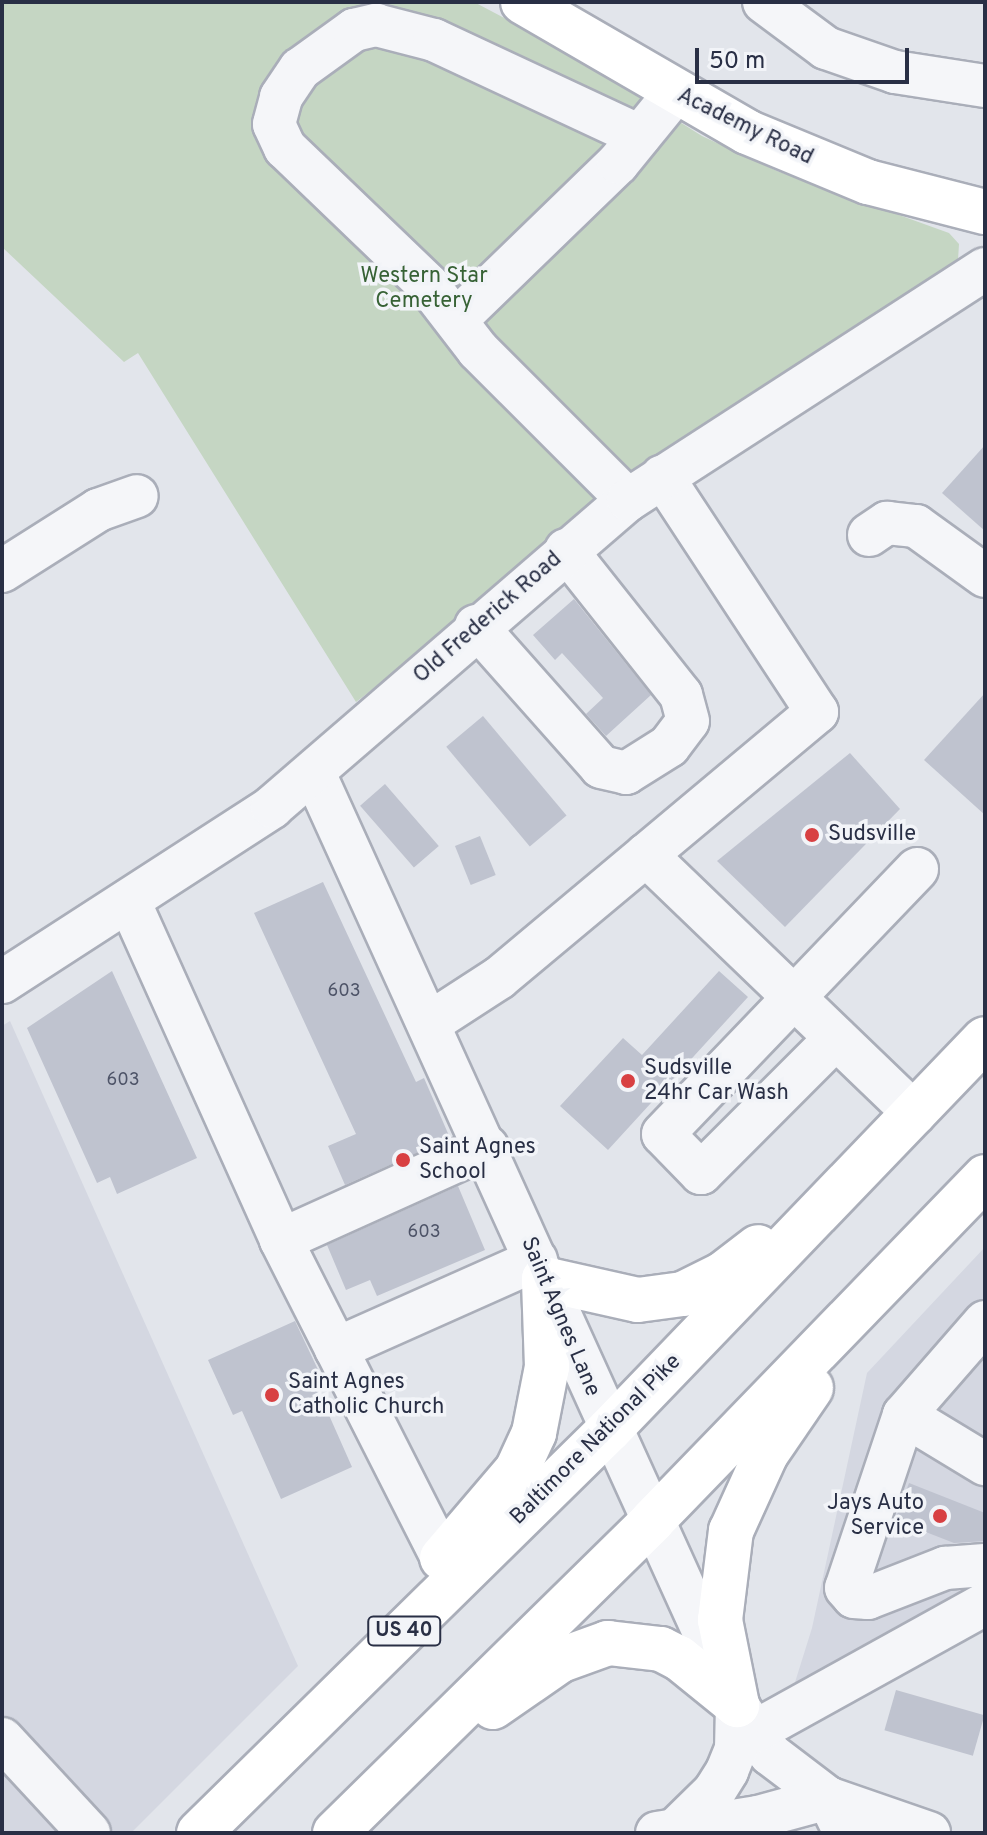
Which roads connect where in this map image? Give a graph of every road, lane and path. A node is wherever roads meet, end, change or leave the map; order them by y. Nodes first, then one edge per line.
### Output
1 (523, 2) edge
2 (764, 2) edge
3 (985, 86) edge
4 (674, 94) junction
5 (640, 136) junction
6 (985, 212) edge
7 (985, 269) edge
8 (457, 319) junction
9 (662, 476) junction
10 (137, 496) dead end
11 (628, 500) junction
12 (869, 535) dead end
13 (566, 550) junction
14 (2, 571) edge
15 (985, 576) edge
16 (476, 626) junction
17 (314, 773) junction
18 (646, 855) junction
19 (917, 869) dead end
20 (129, 901) junction
21 (2, 982) edge
22 (794, 997) junction
23 (431, 1022) junction
24 (836, 1038) junction
25 (985, 1039) edge
26 (915, 1114) junction
27 (487, 1147) junction
28 (874, 1157) junction
29 (985, 1177) edge
30 (942, 1225) junction
31 (281, 1240) junction
32 (540, 1270) junction
33 (985, 1322) edge
34 (336, 1349) junction
35 (904, 1415) junction
36 (609, 1430) junction
37 (985, 1464) edge
38 (652, 1521) junction
39 (442, 1558) junction
40 (985, 1565) edge
41 (985, 1604) edge
42 (746, 1718) junction
43 (2, 1739) edge
44 (395, 1776) junction
45 (836, 1816) edge
46 (81, 1825) edge
47 (666, 1832) edge
48 (200, 1833) edge
49 (335, 1833) edge
50 (929, 1833) edge

1 - 4 main road, Academy Road
2 - 3 street
4 - 5 street
4 - 6 main road, Academy Road
5 - 8 street
5 - 8 street
7 - 9 street, Old Frederick Road
8 - 11 street
9 - 11 street, Old Frederick Road
9 - 18 street
10 - 14 street
11 - 13 street, Old Frederick Road
12 - 15 street
13 - 16 street, Old Frederick Road
13 - 16 street
16 - 17 street, Old Frederick Road
17 - 20 street, Old Frederick Road
17 - 23 street, Saint Agnes Lane
18 - 22 street
18 - 23 street
19 - 22 street
20 - 21 street, Old Frederick Road
20 - 31 street
22 - 24 street
22 - 24 street
23 - 27 street, Saint Agnes Lane
24 - 26 street
25 - 26 main road, Baltimore National Pike / US 40
26 - 28 main road, Baltimore National Pike / US 40
27 - 31 street
27 - 32 street, Saint Agnes Lane
28 - 32 main road
28 - 36 main road, Baltimore National Pike / US 40
29 - 30 main road
30 - 38 main road
30 - 42 main road
31 - 34 street
32 - 34 street
32 - 36 street, Saint Agnes Lane
32 - 39 main road
33 - 35 street
34 - 39 street
35 - 37 street
35 - 40 street
36 - 38 street, Saint Agnes Lane
36 - 48 main road, Baltimore National Pike / US 40
38 - 42 street, Saint Agnes Lane
38 - 44 main road
39 - 48 main road
41 - 42 street
42 - 44 main road
42 - 45 street, Saint Agnes Lane
42 - 47 street
43 - 46 street
44 - 49 main road
45 - 47 street
45 - 50 street, Saint Agnes Lane

